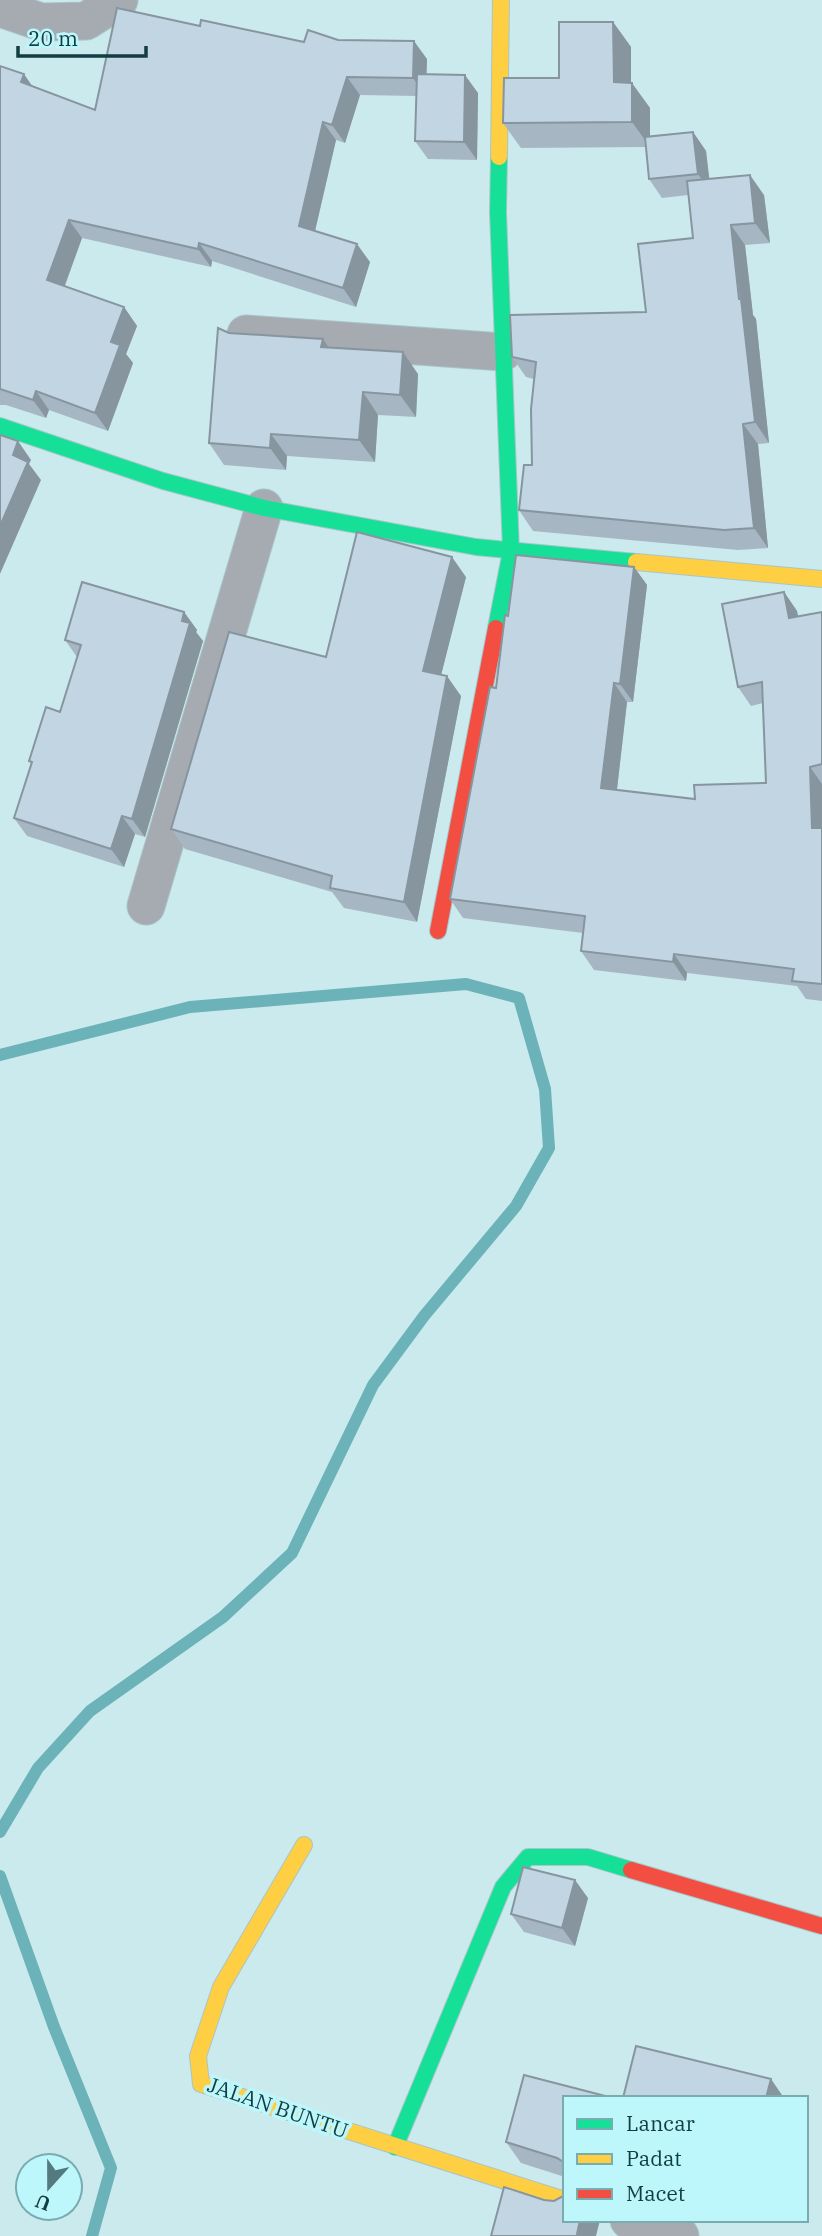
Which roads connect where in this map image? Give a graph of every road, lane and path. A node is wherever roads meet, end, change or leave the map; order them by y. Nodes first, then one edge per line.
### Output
1 (119, 0) edge
2 (501, 0) edge
3 (0, 8) edge
4 (246, 334) edge
5 (503, 352) junction
6 (0, 426) edge
7 (264, 508) junction
8 (511, 551) junction
9 (822, 579) edge
10 (146, 906) dead end
11 (438, 931) dead end
12 (304, 1845) dead end
13 (822, 1926) edge
14 (395, 2147) junction
15 (563, 2199) edge
16 (635, 2222) edge
17 (680, 2236) edge

1 - 3 street
2 - 5 street
4 - 5 street
5 - 8 street
6 - 7 street
7 - 8 street
7 - 10 street
8 - 9 street
8 - 11 street
12 - 14 street, JALAN BUNTU
13 - 14 street
14 - 15 street, JALAN BUNTU
16 - 17 street

